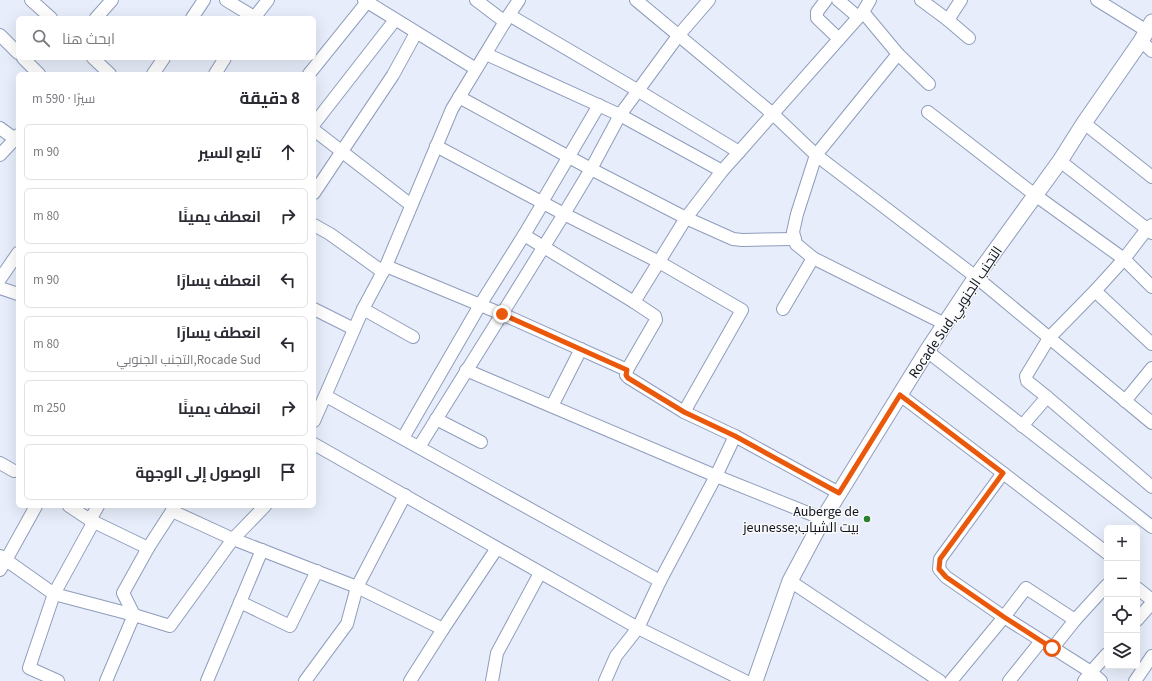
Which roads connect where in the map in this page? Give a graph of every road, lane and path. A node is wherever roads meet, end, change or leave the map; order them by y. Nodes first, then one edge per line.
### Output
1 (31, 0) edge
2 (112, 0) edge
3 (204, 0) edge
4 (226, 0) edge
5 (268, 0) edge
6 (476, 0) edge
7 (519, 0) edge
8 (636, 0) edge
9 (709, 0) edge
10 (826, 0) edge
11 (838, 0) edge
12 (870, 0) edge
13 (921, 0) edge
14 (961, 0) edge
15 (1098, 0) edge
16 (365, 1) edge
17 (861, 15) junction
18 (49, 16) edge
19 (98, 16) edge
20 (193, 16) edge
21 (251, 16) edge
22 (256, 16) edge
23 (506, 18) junction
24 (396, 20) junction
25 (948, 20) junction
26 (416, 33) junction
27 (0, 35) edge
28 (678, 36) junction
29 (1148, 36) edge
30 (969, 38) dead end
31 (839, 39) junction
32 (16, 51) edge
33 (486, 54) junction
34 (898, 54) junction
35 (25, 60) edge
36 (95, 60) edge
37 (163, 60) edge
38 (224, 60) edge
39 (476, 69) junction
40 (36, 72) edge
41 (108, 72) edge
42 (154, 72) edge
43 (216, 72) edge
44 (311, 72) edge
45 (929, 84) dead end
46 (637, 90) junction
47 (459, 97) junction
48 (599, 105) junction
49 (928, 112) dead end
50 (773, 114) junction
51 (620, 115) junction
52 (316, 121) edge
53 (1084, 123) junction
54 (0, 128) edge
55 (316, 132) edge
56 (16, 137) edge
57 (16, 139) edge
58 (436, 146) junction
59 (342, 151) junction
60 (739, 152) junction
61 (0, 155) edge
62 (816, 155) junction
63 (568, 156) junction
64 (1060, 161) junction
65 (591, 169) junction
66 (722, 171) junction
67 (1152, 177) edge
68 (316, 190) edge
69 (1035, 195) junction
70 (542, 203) junction
71 (411, 205) junction
72 (564, 214) junction
73 (686, 218) junction
74 (316, 226) edge
75 (1150, 229) edge
76 (524, 235) junction
77 (795, 239) junction
78 (544, 247) junction
79 (16, 256) edge
80 (813, 258) junction
81 (1124, 259) junction
82 (659, 262) junction
83 (384, 269) junction
84 (976, 277) junction
85 (0, 279) edge
86 (1152, 287) edge
87 (0, 288) edge
88 (1095, 291) junction
89 (16, 293) edge
90 (634, 302) junction
91 (480, 305) junction
92 (363, 309) junction
93 (784, 309) dead end
94 (316, 310) edge
95 (502, 314) junction
96 (945, 324) junction
97 (354, 329) junction
98 (413, 337) dead end
99 (1049, 338) junction
100 (1152, 344) edge
101 (581, 350) junction
102 (927, 351) junction
103 (1152, 368) edge
104 (466, 370) junction
105 (627, 370) junction
106 (900, 395) junction
107 (326, 396) junction
108 (1047, 397) junction
109 (1125, 401) junction
110 (552, 406) junction
111 (684, 412) junction
112 (316, 417) edge
113 (436, 419) junction
114 (1152, 423) edge
115 (1022, 426) junction
116 (735, 436) junction
117 (403, 438) junction
118 (481, 442) dead end
119 (419, 447) junction
120 (317, 449) edge
121 (0, 463) edge
122 (16, 469) edge
123 (1003, 473) junction
124 (716, 476) junction
125 (1152, 487) edge
126 (839, 493) junction
127 (404, 495) junction
128 (35, 508) edge
129 (72, 508) edge
130 (97, 508) edge
131 (173, 508) edge
132 (263, 508) edge
133 (822, 519) junction
134 (91, 521) junction
135 (1152, 527) edge
136 (233, 539) junction
137 (148, 548) junction
138 (497, 548) junction
139 (262, 550) junction
140 (1104, 551) edge
141 (2, 562) edge
142 (317, 571) junction
143 (540, 573) junction
144 (660, 581) junction
145 (790, 581) junction
146 (357, 587) junction
147 (1104, 588) edge
148 (1140, 591) edge
149 (54, 594) junction
150 (1152, 601) edge
151 (240, 602) junction
152 (134, 615) junction
153 (1140, 616) edge
154 (1004, 617) junction
155 (1075, 620) junction
156 (638, 628) junction
157 (443, 629) junction
158 (1041, 641) junction
159 (1052, 648) junction
160 (1152, 656) edge
161 (1104, 657) edge
162 (1087, 677) edge
163 (58, 681) edge
164 (106, 681) edge
165 (207, 681) edge
166 (305, 681) edge
167 (410, 681) edge
168 (492, 681) edge
169 (605, 681) edge
170 (745, 681) edge
171 (755, 681) edge
172 (940, 681) edge
173 (951, 681) edge
174 (1009, 681) edge
175 (1101, 681) edge
176 (1134, 681) edge

1 - 18 street
2 - 19 street
3 - 20 street
4 - 21 street
5 - 22 street
6 - 23 street
7 - 23 street
8 - 28 street
9 - 28 street
10 - 31 street
11 - 17 street
12 - 17 street
13 - 25 street
14 - 25 street
15 - 29 street
16 - 24 street
16 - 44 street
17 - 31 street
17 - 34 street
23 - 33 street
23 - 46 street
24 - 26 street
24 - 52 street
25 - 30 street
26 - 39 street
26 - 59 street
27 - 32 street
28 - 46 street
28 - 50 street
29 - 53 main road, Rocade Sud,التجنب الجنوبي
31 - 50 street
33 - 39 street
33 - 48 street
34 - 45 street
34 - 62 street
35 - 40 street
36 - 41 street
37 - 42 street
38 - 43 street
39 - 47 street
46 - 51 street
46 - 60 street
47 - 58 street
47 - 63 street
48 - 51 street
48 - 63 street
49 - 69 street
50 - 60 street
50 - 62 street
51 - 65 street
51 - 66 street
53 - 64 main road, Rocade Sud,التجنب الجنوبي
53 - 67 street
54 - 56 street
55 - 59 street
57 - 61 street
58 - 70 street
58 - 71 street
59 - 68 street
59 - 71 street
60 - 66 street
62 - 77 street
62 - 84 street
63 - 65 street
63 - 70 street
64 - 69 main road, Rocade Sud,التجنب الجنوبي
64 - 75 street
65 - 72 street
65 - 73 street
66 - 73 street
69 - 81 street
69 - 84 main road, Rocade Sud,التجنب الجنوبي
70 - 72 street
70 - 76 street
71 - 83 street
72 - 78 street
72 - 82 street
73 - 77 street
73 - 82 street
74 - 83 street
75 - 81 street
76 - 78 street
76 - 91 street
77 - 80 street
78 - 90 street
78 - 95 street
79 - 85 street
80 - 93 street
80 - 96 street
81 - 86 street
81 - 88 street
82 - 90 street
82 - 111 street
83 - 91 street
83 - 92 street
84 - 96 main road, Rocade Sud,التجنب الجنوبي
84 - 99 street
87 - 89 street
88 - 99 street
88 - 100 street
90 - 105 street
91 - 95 street
91 - 117 street
92 - 97 street
92 - 98 street
94 - 97 street
95 - 101 street
95 - 104 street
96 - 102 main road, Rocade Sud,التجنب الجنوبي
97 - 107 street
99 - 108 street
99 - 109 street
101 - 105 street
101 - 110 street
102 - 106 main road, Rocade Sud,التجنب الجنوبي
102 - 115 street
103 - 109 street
104 - 110 street
104 - 113 street
105 - 111 street
106 - 123 street
106 - 126 main road, Rocade Sud,التجنب الجنوبي
107 - 112 street
107 - 117 street
108 - 115 street
108 - 125 street
109 - 114 street
110 - 124 street
111 - 116 street
113 - 118 street
113 - 119 street
115 - 135 street
116 - 124 street
116 - 126 street
117 - 119 street
119 - 144 street
120 - 127 street
121 - 122 street
123 - 140 street
123 - 154 street
124 - 133 street
124 - 144 street
126 - 133 main road, Rocade Sud,التجنب الجنوبي
127 - 138 street
127 - 146 street
128 - 141 street
129 - 134 street
130 - 134 street
131 - 136 street
131 - 137 street
132 - 136 street
133 - 145 main road, Rocade Sud,التجنب الجنوبي
134 - 137 street
134 - 149 street
136 - 139 street
136 - 152 street
137 - 152 street
138 - 143 street
138 - 157 street
139 - 142 street
139 - 151 street
141 - 149 street
142 - 146 street
142 - 151 street
143 - 156 street
143 - 168 street
144 - 156 street
145 - 171 main road, Rocade Sud,التجنب الجنوبي
145 - 172 street
146 - 157 street
146 - 166 street
147 - 155 street
148 - 150 street
149 - 152 street
149 - 163 street
150 - 153 street
151 - 165 street
152 - 164 street
154 - 155 street
154 - 158 street
154 - 173 street
155 - 159 street
156 - 169 street
156 - 170 street
157 - 167 street
158 - 159 street
158 - 174 street
159 - 162 street
160 - 176 street
161 - 162 street
162 - 175 street

